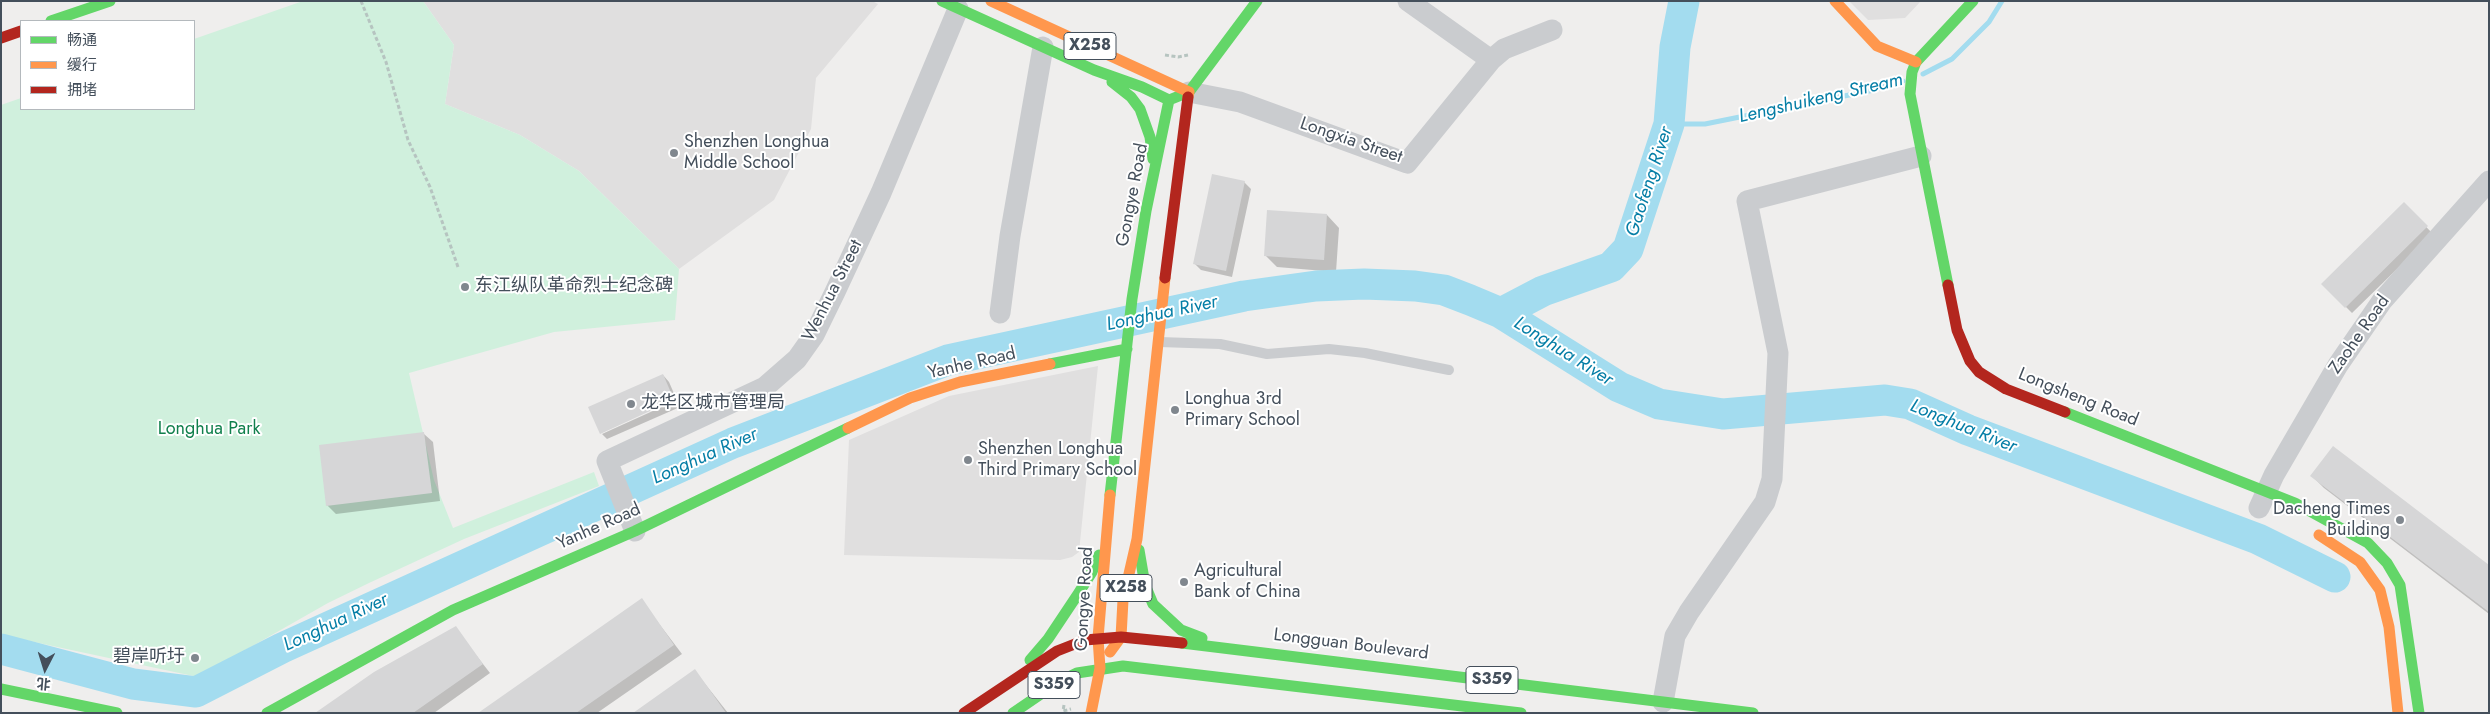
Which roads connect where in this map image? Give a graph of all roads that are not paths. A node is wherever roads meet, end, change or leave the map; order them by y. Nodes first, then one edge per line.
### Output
1 (110, 1) edge
2 (991, 1) edge
3 (1257, 1) edge
4 (1408, 1) edge
5 (1835, 1) edge
6 (1973, 1) edge
7 (950, 5) edge
8 (54, 20) edge
9 (1552, 30) dead end
10 (20, 31) edge
11 (1, 38) edge
12 (1905, 46) dead end
13 (1043, 48) junction
14 (1491, 60) junction
15 (1897, 60) junction
16 (1915, 64) junction
17 (1094, 70) junction
18 (1189, 92) junction
19 (1169, 100) junction
20 (1908, 160) junction
21 (1153, 175) junction
22 (2489, 182) edge
23 (1000, 312) dead end
24 (1158, 339) junction
25 (1127, 345) junction
26 (1448, 370) dead end
27 (882, 411) junction
28 (888, 423) dead end
29 (2260, 504) junction
30 (631, 523) junction
31 (2308, 529) dead end
32 (1105, 539) junction
33 (1137, 539) junction
34 (1121, 637) junction
35 (1098, 638) junction
36 (1232, 648) junction
37 (1100, 668) junction
38 (1013, 678) junction
39 (1, 689) edge
40 (1663, 702) junction
41 (117, 713) edge
42 (267, 713) edge
43 (964, 713) edge
44 (1013, 713) edge
45 (1091, 713) edge
46 (1521, 713) edge
47 (1752, 713) edge
48 (2398, 713) edge
49 (2420, 713) edge

1 - 8 main road
2 - 18 main road, X258
3 - 18 main road
4 - 14 street
5 - 15 main road
6 - 16 main road
7 - 13 main road, X258
7 - 30 street, Wenhua Street
9 - 14 street, Longxia Street
10 - 11 main road
12 - 15 main road
13 - 17 main road, X258
13 - 23 street
14 - 18 street, Longxia Street
15 - 16 main road
16 - 20 main road, Longsheng Road
17 - 19 main road, X258
17 - 21 main road
18 - 19 main road
18 - 24 main road, X258
19 - 21 main road, Gongye Road / X258
20 - 29 main road, Longsheng Road
20 - 40 street
21 - 25 main road, Gongye Road / X258
22 - 29 street, Zaohe Road
24 - 26 lane
24 - 33 main road, X258
25 - 27 main road, Yanhe Road
25 - 32 main road, Gongye Road / X258
27 - 28 lane
27 - 30 main road, Yanhe Road
29 - 49 main road, Longsheng Road
30 - 42 main road, Yanhe Road
31 - 48 main road
32 - 35 main road, Gongye Road / X258
32 - 38 main road
33 - 34 main road, X258
33 - 36 main road
34 - 35 main road, Longguan Boulevard / S359
34 - 36 main road, Longguan Boulevard / S359
34 - 37 main road, Gongye Road
35 - 37 main road, Gongye Road / X258
35 - 38 main road, Longguan Boulevard / S359
36 - 40 main road, Longguan Boulevard / S359
37 - 44 main road, S359
37 - 45 main road
37 - 46 main road, S359
38 - 43 main road, Longguan Boulevard / S359
39 - 41 main road
40 - 47 main road, Longguan Boulevard / S359

